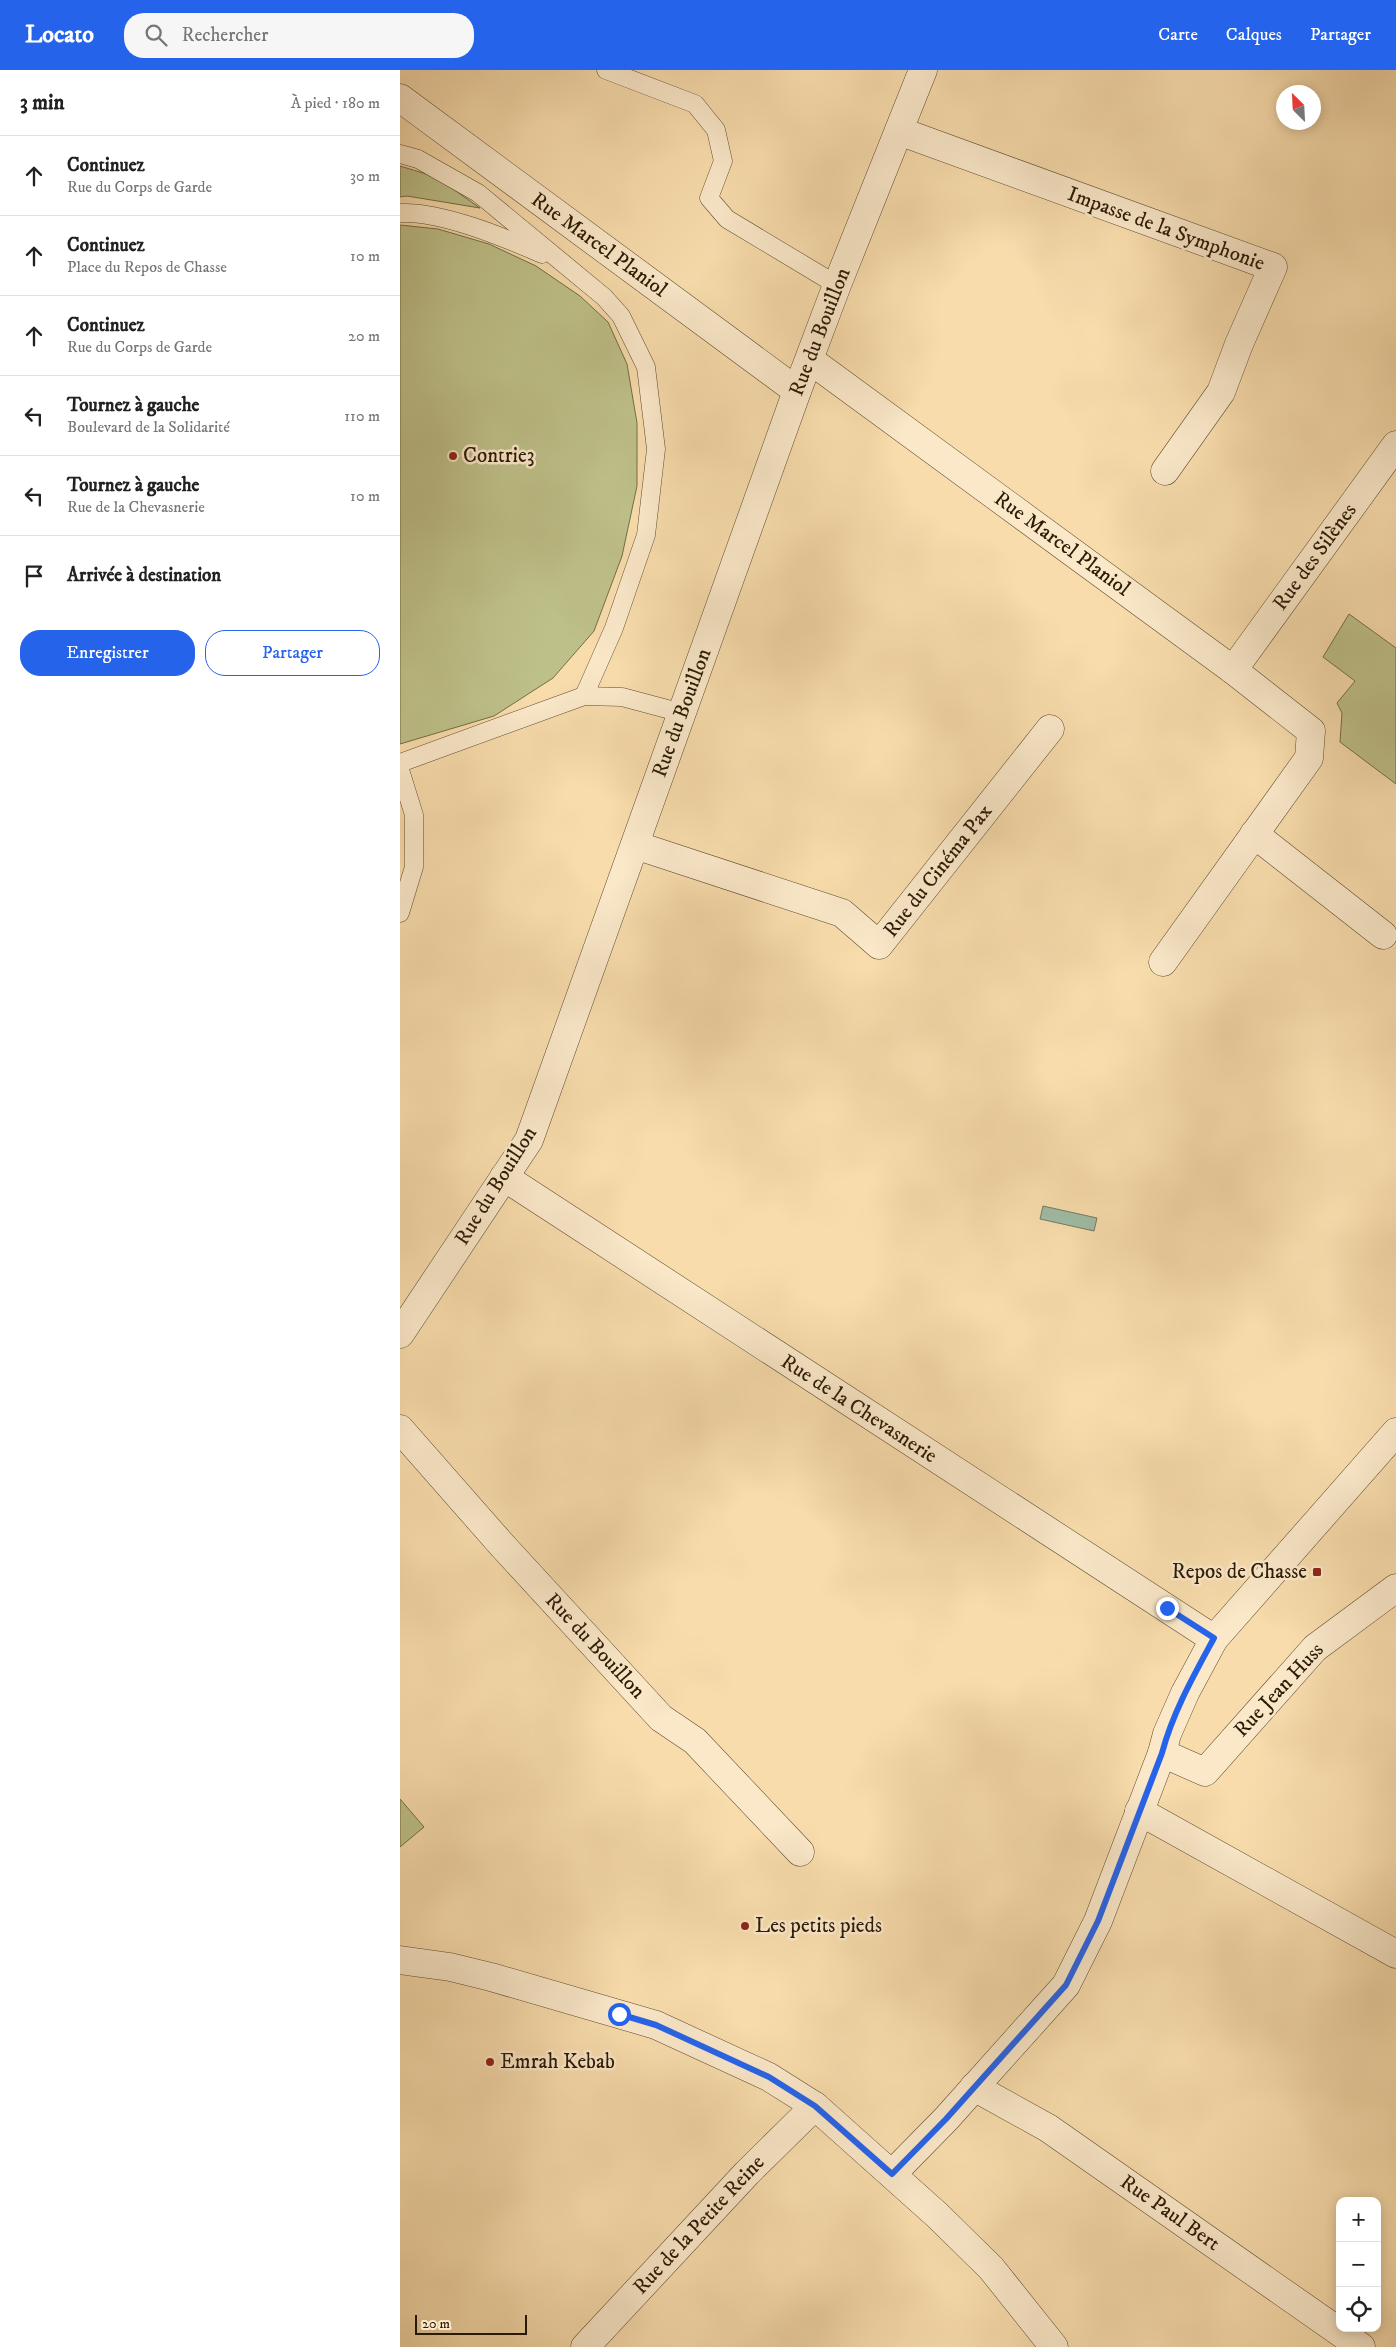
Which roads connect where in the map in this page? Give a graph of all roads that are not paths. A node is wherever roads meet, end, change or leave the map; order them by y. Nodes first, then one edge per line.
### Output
1 (606, 70) edge
2 (923, 70) edge
3 (400, 98) edge
4 (899, 131) junction
5 (400, 154) edge
6 (400, 214) edge
7 (561, 262) junction
8 (837, 285) junction
9 (810, 360) junction
10 (797, 391) junction
11 (1396, 445) edge
12 (1165, 471) dead end
13 (1233, 670) junction
14 (584, 696) junction
15 (682, 713) junction
16 (1050, 729) dead end
17 (400, 763) edge
18 (400, 770) edge
19 (1254, 834) junction
20 (636, 845) junction
21 (400, 913) edge
22 (1383, 935) dead end
23 (1164, 962) dead end
24 (504, 1177) junction
25 (400, 1334) edge
26 (400, 1429) edge
27 (1396, 1432) edge
28 (1396, 1588) edge
29 (1214, 1638) junction
30 (1162, 1753) junction
31 (1139, 1811) junction
32 (800, 1852) dead end
33 (1396, 1954) edge
34 (400, 1960) edge
35 (974, 2087) junction
36 (815, 2106) junction
37 (892, 2174) junction
38 (585, 2347) edge
39 (1054, 2347) edge
40 (1361, 2347) edge

1 - 8 lane
2 - 4 street, Rue du Bouillon
3 - 10 street, Rue Marcel Planiol
4 - 8 street, Rue du Bouillon
4 - 12 street, Impasse de la Symphonie
5 - 7 lane
6 - 7 lane
7 - 14 lane
8 - 9 street, Rue du Bouillon
9 - 10 street, Rue du Bouillon
9 - 13 street, Rue Marcel Planiol
10 - 15 street, Rue du Bouillon
11 - 13 street, Rue des Silènes
13 - 19 street, Rue Marcel Planiol
14 - 15 lane
14 - 17 lane
15 - 20 street, Rue du Bouillon
16 - 20 street, Rue du Cinéma Pax
18 - 21 lane
19 - 22 street
19 - 23 street
20 - 24 street, Rue du Bouillon
24 - 25 street, Rue du Bouillon
24 - 29 street, Rue de la Chevasnerie
26 - 32 street, Rue du Bouillon
27 - 29 street
28 - 30 street, Rue Jean Huss
29 - 30 street
30 - 31 street
31 - 33 street
31 - 35 street
34 - 36 street
35 - 37 street
35 - 40 street, Rue Paul Bert
36 - 37 street
36 - 38 street, Rue de la Petite Reine
37 - 39 street

